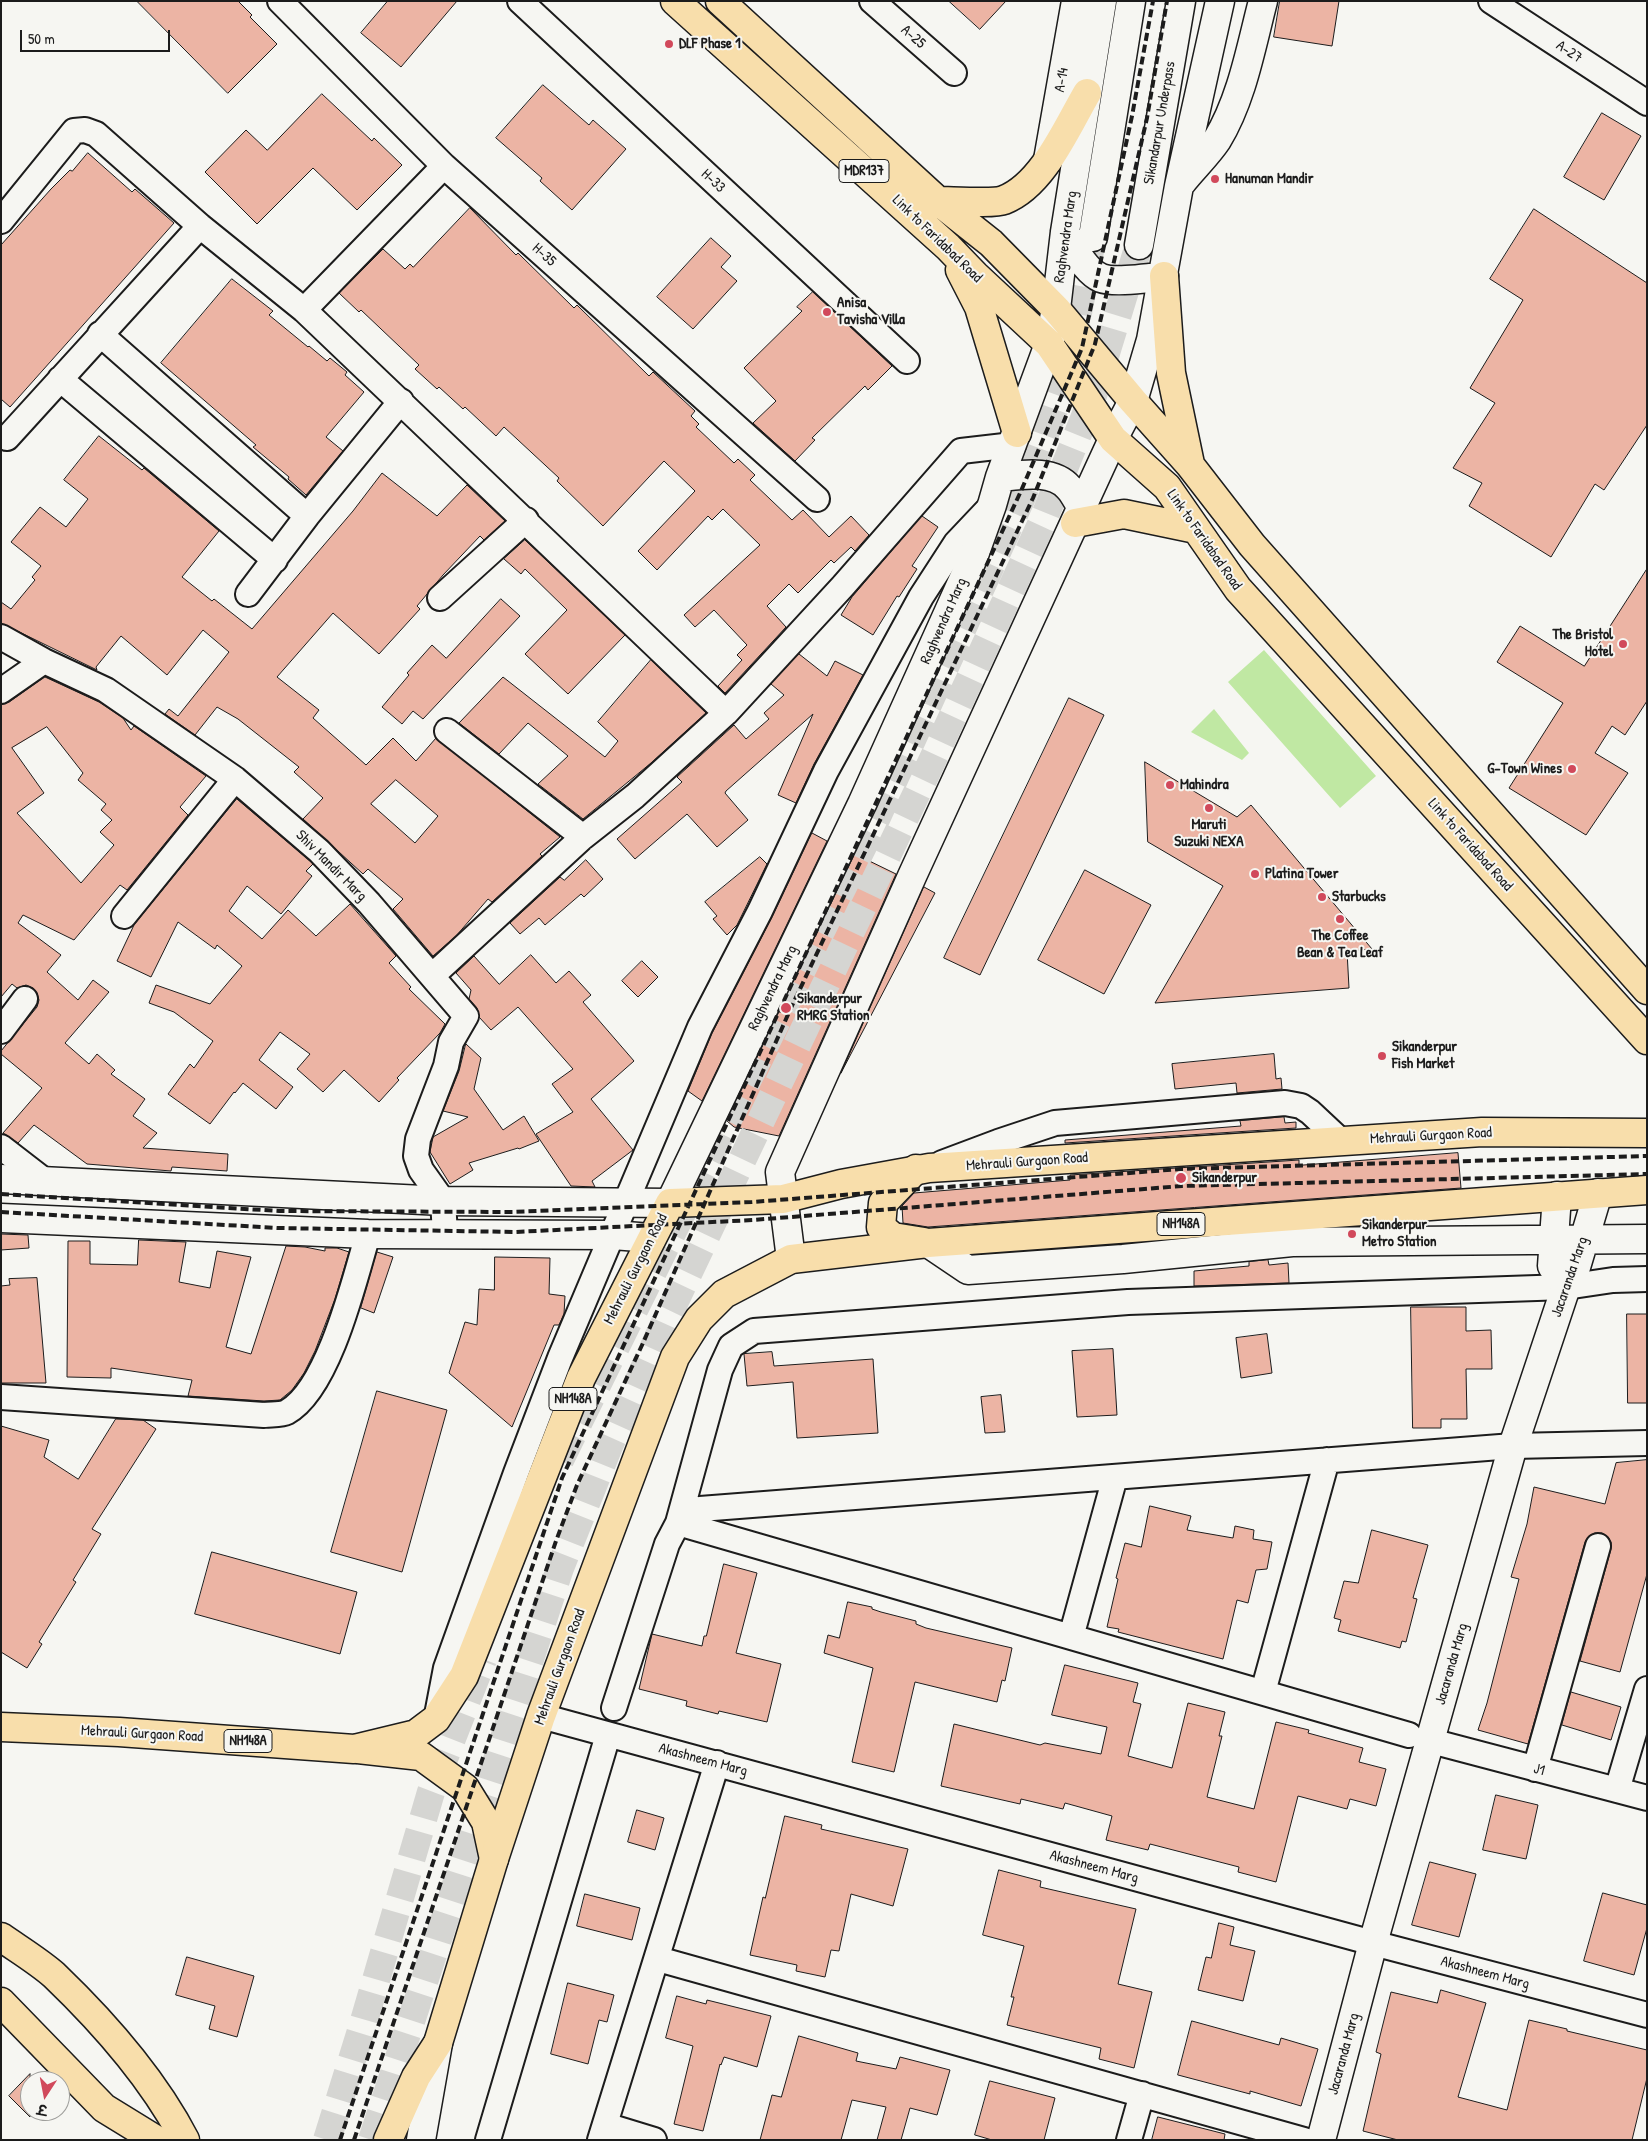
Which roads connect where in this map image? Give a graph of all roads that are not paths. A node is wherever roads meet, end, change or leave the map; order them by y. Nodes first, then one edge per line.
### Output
1 (280, 1) edge
2 (520, 1) edge
3 (676, 1) edge
4 (720, 1) edge
5 (872, 1) edge
6 (1076, 1) edge
7 (1102, 1) edge
8 (1132, 1) edge
9 (1181, 1) edge
10 (1220, 1) edge
11 (1263, 1) edge
12 (1491, 1) edge
13 (954, 73) dead end
14 (1087, 93) junction
15 (1647, 104) edge
16 (1048, 160) junction
17 (444, 166) junction
18 (1179, 186) junction
19 (938, 201) junction
20 (1, 221) edge
21 (200, 226) junction
22 (1065, 232) junction
23 (1093, 237) tunnel mouth
24 (1139, 245) tunnel mouth
25 (948, 246) junction
26 (1164, 276) junction
27 (1056, 308) junction
28 (304, 310) junction
29 (100, 334) junction
30 (1049, 344) junction
31 (907, 361) dead end
32 (60, 379) junction
33 (401, 401) junction
34 (1132, 401) junction
35 (7, 438) dead end
36 (1015, 439) junction
37 (1113, 439) junction
38 (1190, 465) junction
39 (1000, 477) junction
40 (817, 499) dead end
41 (992, 505) junction
42 (307, 516) junction
43 (1078, 516) junction
44 (526, 520) junction
45 (1196, 529) junction
46 (275, 560) junction
47 (248, 594) dead end
48 (440, 598) dead end
49 (1, 637) edge
50 (44, 661) junction
51 (1, 691) edge
52 (726, 714) junction
53 (446, 731) dead end
54 (235, 778) junction
55 (583, 837) junction
56 (124, 916) dead end
57 (432, 976) junction
58 (1647, 990) edge
59 (25, 999) dead end
60 (1, 1031) edge
61 (1647, 1040) edge
62 (1647, 1133) edge
63 (1340, 1141) junction
64 (1, 1147) edge
65 (922, 1169) junction
66 (1, 1179) edge
67 (45, 1181) junction
68 (1647, 1190) edge
69 (1598, 1193) junction
70 (1557, 1196) junction
71 (783, 1199) junction
72 (443, 1201) junction
73 (670, 1203) junction
74 (627, 1204) junction
75 (1, 1218) edge
76 (368, 1234) junction
77 (445, 1234) junction
78 (613, 1236) junction
79 (651, 1238) junction
80 (1647, 1239) edge
81 (1554, 1241) junction
82 (1584, 1241) junction
83 (928, 1243) junction
84 (792, 1259) junction
85 (1647, 1279) edge
86 (1566, 1287) junction
87 (1, 1397) edge
88 (1647, 1443) edge
89 (1513, 1446) junction
90 (1327, 1460) junction
91 (1115, 1477) junction
92 (678, 1523) junction
93 (1598, 1546) dead end
94 (1071, 1637) junction
95 (1647, 1689) edge
96 (1263, 1692) junction
97 (614, 1708) dead end
98 (542, 1716) junction
99 (436, 1719) junction
100 (1, 1727) edge
101 (608, 1735) junction
102 (1420, 1738) junction
103 (354, 1748) junction
104 (717, 1763) junction
105 (1535, 1769) junction
106 (1617, 1790) junction
107 (1647, 1798) edge
108 (494, 1859) junction
109 (1, 1937) edge
110 (1373, 1943) junction
111 (658, 1959) junction
112 (1, 2002) edge
113 (1647, 2016) edge
114 (438, 2043) junction
115 (1142, 2094) junction
116 (104, 2108) junction
117 (602, 2133) edge
118 (137, 2140) edge
119 (156, 2140) edge
120 (185, 2140) edge
121 (388, 2140) edge
122 (421, 2140) edge
123 (488, 2140) edge
124 (654, 2140) edge
125 (1129, 2140) edge
126 (1304, 2140) edge
127 (1321, 2140) edge

1 - 17 street, H-35
2 - 31 street, H-33
3 - 25 main road, Link to Faridabad Road / MDR137
4 - 19 main road, Link to Faridabad Road / MDR137
5 - 13 street, A-25
6 - 16 street, A-14
7 - 14 street, Raghvendra Marg
8 - 23 street
9 - 24 street, Sikandarpur Underpass
10 - 18 street
11 - 18 street
12 - 15 street, A-27
14 - 16 main road
14 - 22 street, Raghvendra Marg
16 - 19 main road
17 - 28 street
17 - 40 street, H-35
18 - 26 street
19 - 27 main road, Link to Faridabad Road / MDR137
20 - 21 street
21 - 28 street
21 - 29 street
22 - 26 street
22 - 27 street, Raghvendra Marg
25 - 30 main road, Link to Faridabad Road / MDR137
25 - 36 main road
26 - 34 street
26 - 38 main road
27 - 30 street, Raghvendra Marg
27 - 34 main road, Link to Faridabad Road / MDR137
28 - 33 street
29 - 32 street
29 - 42 street
30 - 36 street, Raghvendra Marg
30 - 37 main road, Link to Faridabad Road / MDR137
32 - 35 street
32 - 46 street
33 - 42 street
33 - 44 street
34 - 37 street
34 - 38 main road, Link to Faridabad Road
36 - 39 street, Raghvendra Marg
36 - 52 street
37 - 43 street
37 - 45 main road, Link to Faridabad Road
38 - 58 main road, Link to Faridabad Road
39 - 41 street, Raghvendra Marg
39 - 43 street
41 - 73 street, Raghvendra Marg
41 - 74 street
42 - 46 street
43 - 45 main road
43 - 71 street
44 - 48 street
44 - 52 street
45 - 61 main road, Link to Faridabad Road
46 - 47 street
49 - 50 street, Shiv Mandir Marg
50 - 51 street
50 - 54 street, Shiv Mandir Marg
52 - 55 street
53 - 55 street
54 - 56 street
54 - 57 street, Shiv Mandir Marg
55 - 57 street
57 - 72 street, Shiv Mandir Marg
59 - 60 street
62 - 63 main road, Mehrauli Gurgaon Road
63 - 65 main road, Mehrauli Gurgaon Road
63 - 65 street
64 - 67 street
65 - 71 main road, Mehrauli Gurgaon Road
65 - 83 main road
66 - 67 street
67 - 72 street
68 - 69 main road, Mehrauli Gurgaon Road / NH148A
69 - 70 main road, Mehrauli Gurgaon Road / NH148A
69 - 82 street, Jacaranda Marg
70 - 81 street
70 - 83 main road, Mehrauli Gurgaon Road / NH148A
71 - 73 main road, Mehrauli Gurgaon Road
71 - 84 street
72 - 74 street
72 - 77 street
73 - 74 street
73 - 79 main road, Mehrauli Gurgaon Road / NH148A
74 - 78 street
75 - 76 street
76 - 77 street
76 - 87 street
77 - 78 street
78 - 79 street
78 - 99 street
79 - 99 main road, Mehrauli Gurgaon Road / NH148A
80 - 82 street
81 - 82 street
81 - 83 street
81 - 86 street
82 - 86 street, Jacaranda Marg
83 - 84 main road, Mehrauli Gurgaon Road / NH148A
84 - 98 main road, Mehrauli Gurgaon Road / NH148A
85 - 86 street
86 - 89 street, Jacaranda Marg
86 - 92 street
88 - 89 street
89 - 90 street
89 - 102 street, Jacaranda Marg
90 - 91 street
90 - 96 street
91 - 92 street
91 - 94 street
92 - 94 street, J1
92 - 97 street
93 - 105 street
94 - 96 street, J1
95 - 106 street
96 - 102 street, J1
98 - 101 street, Akashneem Marg
98 - 108 main road, Mehrauli Gurgaon Road / NH148A
99 - 103 main road, Mehrauli Gurgaon Road / NH148A
100 - 103 main road, Mehrauli Gurgaon Road / NH148A
101 - 104 street, Akashneem Marg
101 - 123 street
102 - 105 street, J1
102 - 110 street, Jacaranda Marg
103 - 108 main road
104 - 110 street, Akashneem Marg
104 - 111 street
105 - 106 street, J1
106 - 107 street, J1
108 - 114 main road, Mehrauli Gurgaon Road / NH148A
109 - 120 main road
110 - 113 street, Akashneem Marg
110 - 127 street, Jacaranda Marg
111 - 115 street
111 - 117 street
112 - 116 main road
114 - 121 main road, Mehrauli Gurgaon Road / NH148A
114 - 122 street
115 - 125 street
115 - 126 street
116 - 118 street
116 - 119 main road
117 - 124 street

